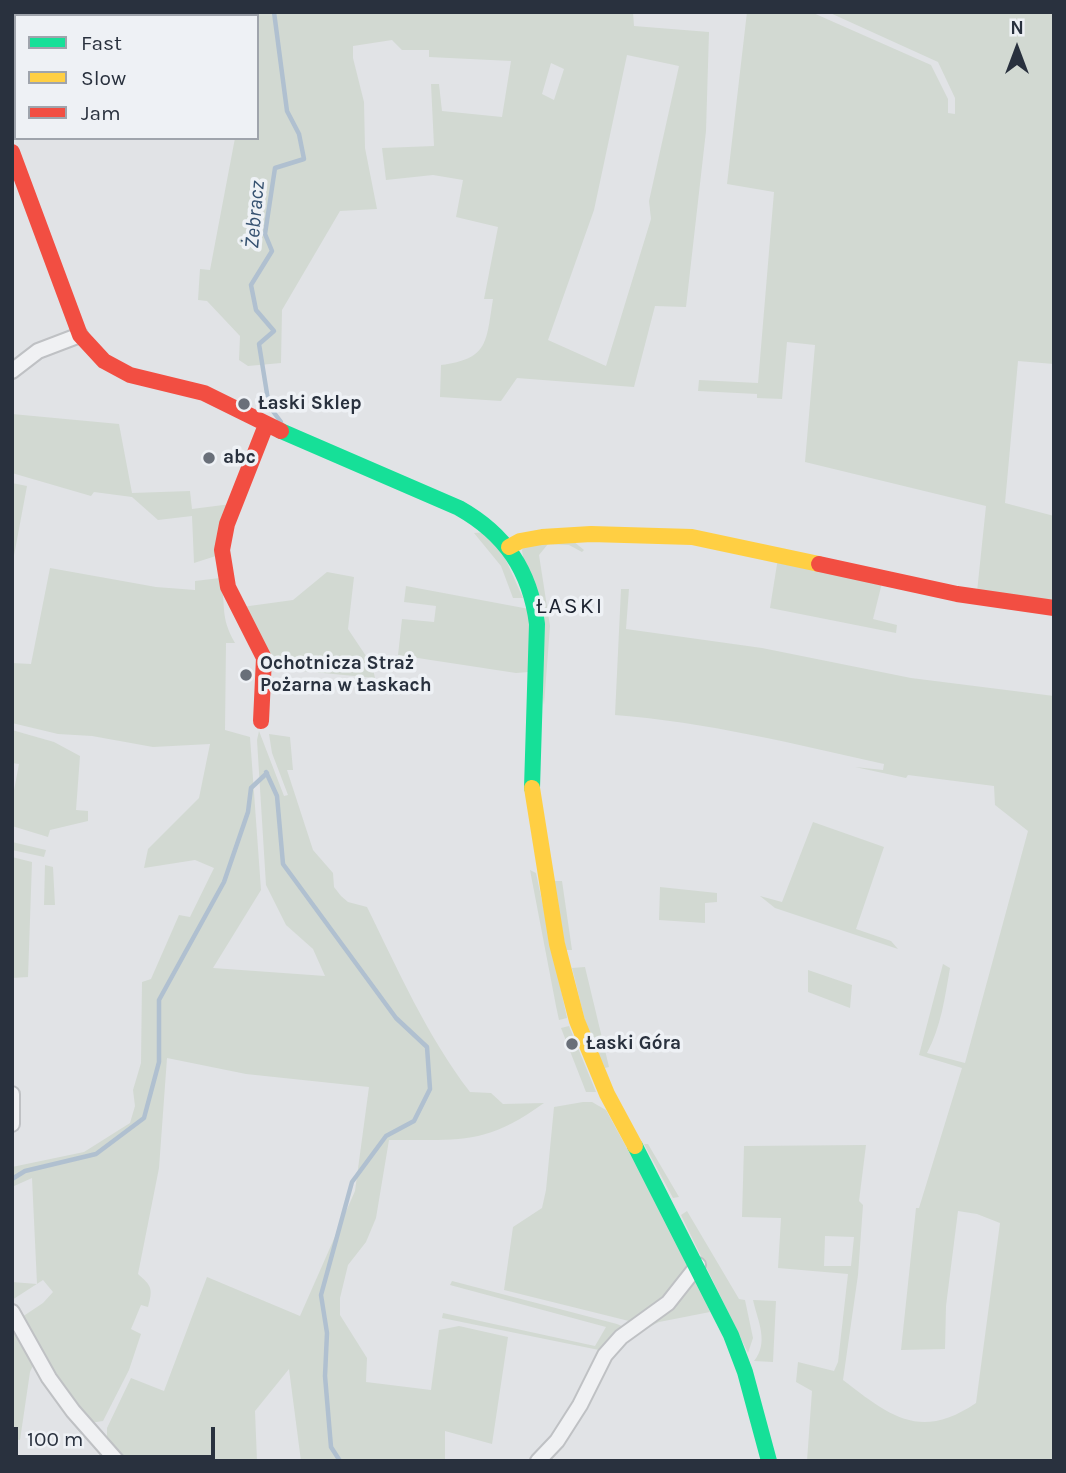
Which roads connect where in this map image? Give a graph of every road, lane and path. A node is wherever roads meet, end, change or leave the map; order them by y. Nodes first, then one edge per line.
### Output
1 (12, 152) edge
2 (80, 335) junction
3 (12, 371) edge
4 (266, 425) junction
5 (509, 547) junction
6 (1054, 608) edge
7 (261, 721) dead end
8 (12, 1094) edge
9 (12, 1124) edge
10 (698, 1265) junction
11 (12, 1312) edge
12 (117, 1461) edge
13 (538, 1461) edge
14 (769, 1461) edge

1 - 2 street
2 - 3 street
2 - 4 street
4 - 5 street
4 - 7 street
5 - 6 street
5 - 10 street
8 - 9 street
10 - 13 street
10 - 14 street
11 - 12 street

